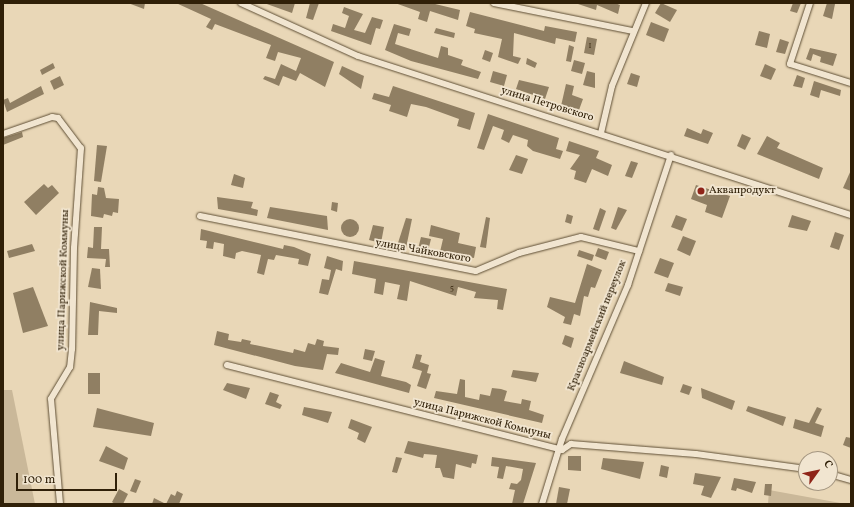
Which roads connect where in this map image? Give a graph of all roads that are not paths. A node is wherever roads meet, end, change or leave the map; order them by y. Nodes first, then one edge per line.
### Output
1 (241, 3) edge
2 (494, 3) edge
3 (646, 3) edge
4 (810, 3) edge
5 (633, 32) junction
6 (851, 83) edge
7 (601, 133) junction
8 (3, 134) edge
9 (671, 155) junction
10 (851, 215) edge
11 (200, 216) dead end
12 (639, 251) junction
13 (228, 365) dead end
14 (558, 450) junction
15 (798, 468) edge
16 (838, 476) edge
17 (851, 480) edge
18 (60, 504) edge
19 (542, 504) edge

1 - 7 street, улица Петровского
2 - 5 street
3 - 5 street
4 - 6 street
5 - 7 street
7 - 9 street, улица Петровского
8 - 18 street, улица Парижской Коммуны
9 - 10 street, улица Петровского
9 - 12 street, Красноармейский переулок
11 - 12 street, улица Чайковского
12 - 14 street, Красноармейский переулок
13 - 14 street, улица Парижской Коммуны
14 - 15 street, улица Парижской Коммуны
14 - 19 street, Красноармейский переулок
16 - 17 street

